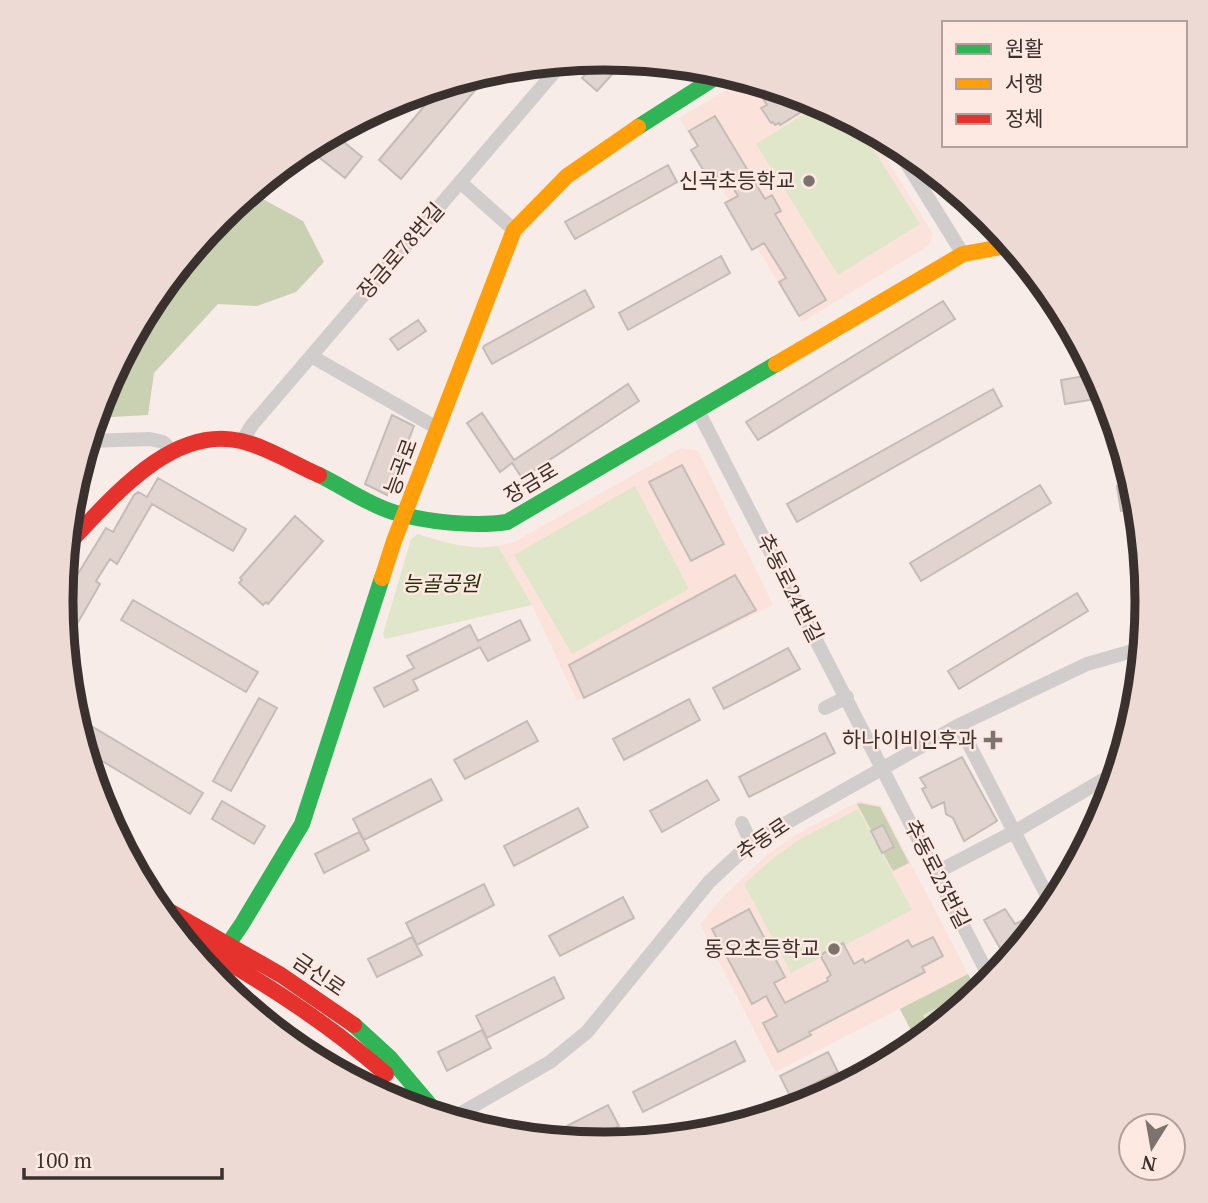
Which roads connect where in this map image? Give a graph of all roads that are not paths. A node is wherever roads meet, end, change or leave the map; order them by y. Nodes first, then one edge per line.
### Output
1 (554, 73) edge
2 (710, 81) edge
3 (908, 166) edge
4 (460, 182) junction
5 (514, 230) junction
6 (1001, 248) edge
7 (962, 254) junction
8 (311, 356) junction
9 (698, 409) junction
10 (437, 428) junction
11 (98, 441) edge
12 (242, 441) junction
13 (172, 451) junction
14 (405, 516) junction
15 (77, 535) edge
16 (1133, 651) edge
17 (847, 697) junction
18 (825, 708) dead end
19 (959, 725) junction
20 (883, 766) junction
21 (1104, 779) edge
22 (742, 823) dead end
23 (1014, 832) junction
24 (751, 843) junction
25 (937, 872) junction
26 (1047, 895) edge
27 (177, 918) edge
28 (194, 940) edge
29 (224, 950) junction
30 (986, 970) edge
31 (403, 1094) edge
32 (429, 1103) edge
33 (461, 1113) edge

1 - 4 street, 장금로78번길
2 - 5 street, 능곡로
3 - 7 street
4 - 5 street
4 - 8 street, 장금로78번길
5 - 10 street, 능곡로
6 - 7 street, 장금로
7 - 9 street, 장금로
8 - 10 street
8 - 12 street, 장금로78번길
9 - 14 street, 장금로
9 - 17 street, 추동로24번길
10 - 14 street, 능곡로
11 - 13 street
12 - 13 street, 장금로
12 - 14 street, 장금로
13 - 15 street, 장금로
14 - 29 street, 능곡로
16 - 19 street, 추동로
17 - 18 street
17 - 20 street, 추동로24번길
19 - 20 street, 추동로
19 - 23 street
20 - 24 street, 추동로
20 - 25 street, 추동로23번길
21 - 23 street
22 - 24 street
23 - 25 street
23 - 26 street
24 - 33 street, 추동로
25 - 30 street, 추동로23번길
27 - 29 street, 금신로
28 - 29 street, 금신로
29 - 31 street, 금신로
29 - 32 street, 금신로

